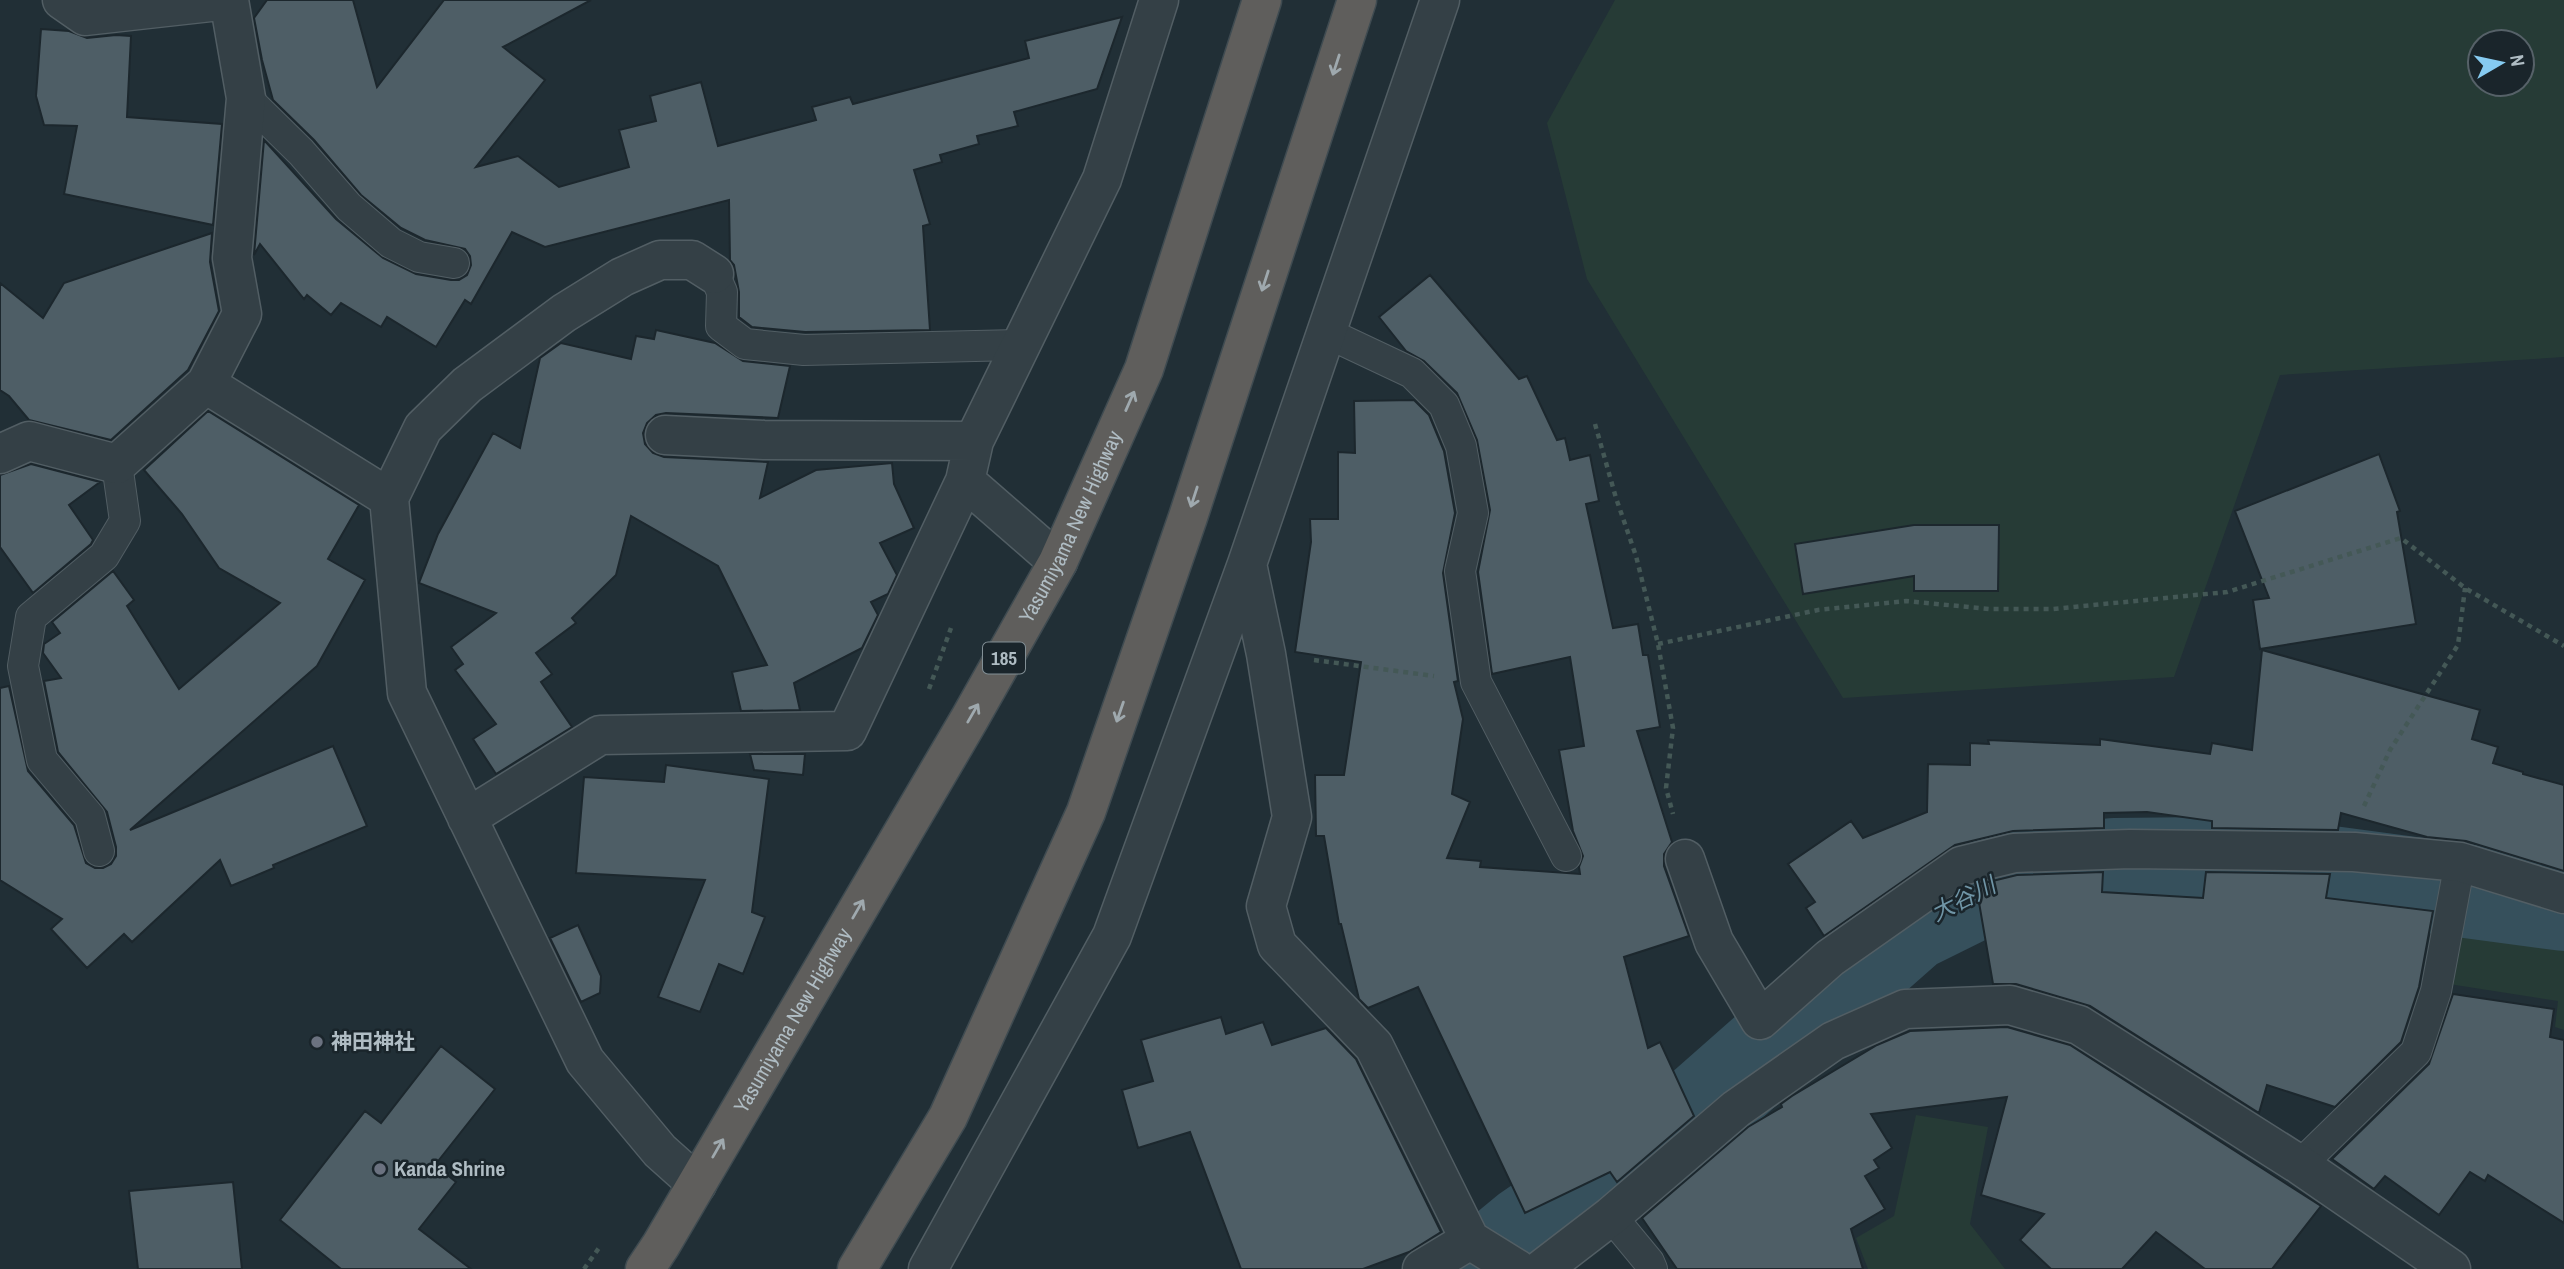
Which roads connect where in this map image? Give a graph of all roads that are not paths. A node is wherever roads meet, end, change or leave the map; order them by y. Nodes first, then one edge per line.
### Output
1 (62, 0) edge
2 (229, 0) edge
3 (1159, 0) edge
4 (1262, 0) edge
5 (1357, 0) edge
6 (1440, 0) edge
7 (246, 98) junction
8 (454, 263) dead end
9 (714, 274) joint
10 (1325, 332) junction
11 (1021, 345) junction
12 (206, 384) junction
13 (665, 435) dead end
14 (974, 441) junction
15 (0, 454) edge
16 (117, 464) junction
17 (965, 481) junction
18 (389, 498) junction
19 (1058, 562) junction
20 (1247, 564) junction
21 (467, 818) junction
22 (99, 851) dead end
23 (1566, 856) dead end
24 (1685, 859) road end
25 (2460, 862) junction
26 (2564, 894) edge
27 (2300, 1165) junction
28 (697, 1184) junction
29 (1611, 1216) junction
30 (1470, 1240) junction
31 (645, 1269) edge
32 (857, 1269) edge
33 (928, 1269) edge
34 (1422, 1269) edge
35 (1517, 1269) edge
36 (1542, 1269) edge
37 (1652, 1269) edge
38 (2451, 1269) edge

1 - 2 street
2 - 7 street
3 - 11 street
19 -> 4 highway, Yasumiyama New Highway / 185
5 -> 32 highway
6 - 10 street
7 - 8 lane
7 - 12 street
9 - 11 lane
9 - 18 street
10 - 20 street
10 - 23 lane
11 - 14 street
12 - 16 street
12 - 18 street
13 - 14 street
14 - 17 street
15 - 16 street
16 - 22 lane
17 - 19 street
17 - 21 street
18 - 21 street
28 -> 19 highway, Yasumiyama New Highway / 185
20 - 30 street
20 - 33 street
21 - 28 street
24 - 25 street
25 - 26 street
25 - 27 lane
27 - 29 street
27 - 38 street
28 - 31 highway, Yasumiyama New Highway / 185
29 - 36 street
29 - 37 lane
30 - 34 street
30 - 35 street

